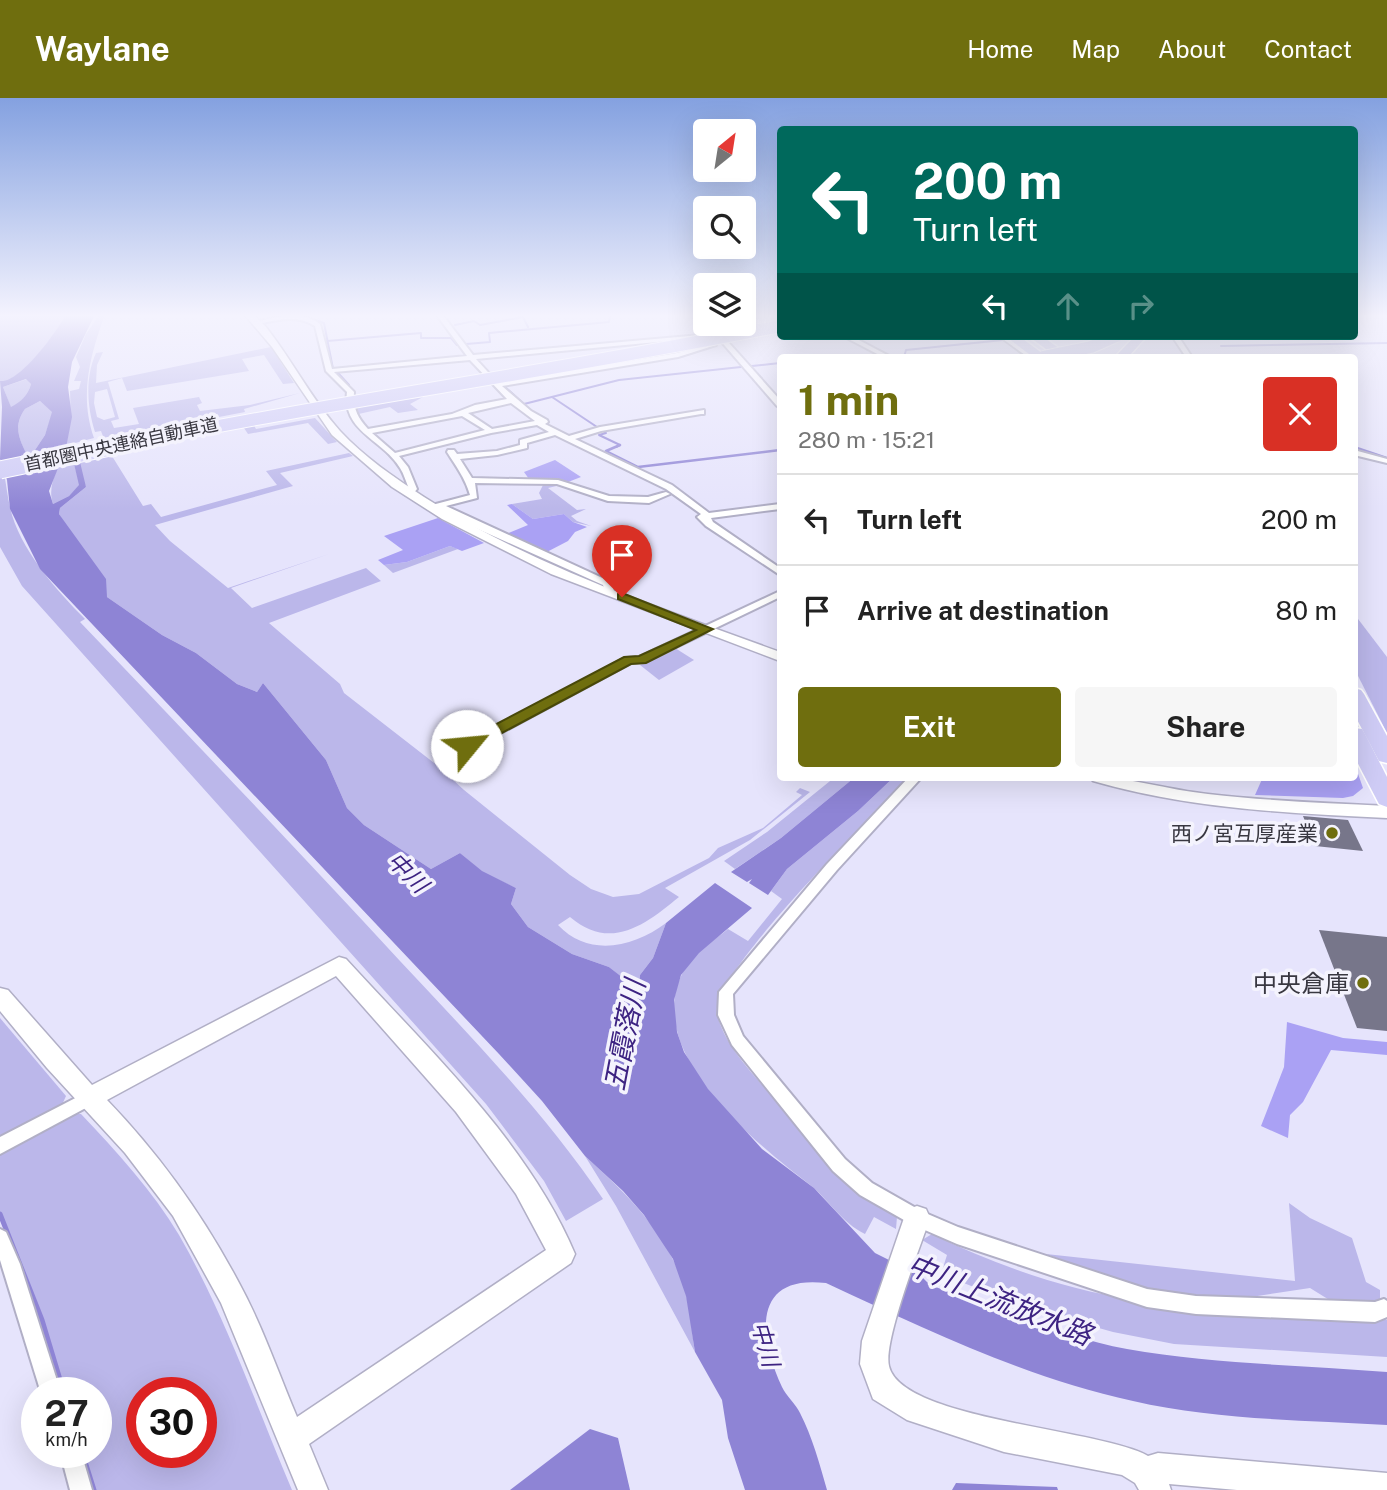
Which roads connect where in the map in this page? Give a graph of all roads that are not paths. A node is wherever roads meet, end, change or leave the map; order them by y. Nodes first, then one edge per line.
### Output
1 (297, 379) edge
2 (338, 379) edge
3 (462, 379) edge
4 (490, 379) edge
5 (492, 379) edge
6 (534, 379) edge
7 (757, 379) edge
8 (498, 385) junction
9 (515, 401) junction
10 (777, 401) edge
11 (701, 412) dead end
12 (463, 413) junction
13 (540, 421) junction
14 (368, 431) junction
15 (491, 431) junction
16 (557, 432) junction
17 (571, 437) junction
18 (444, 444) junction
19 (1358, 453) edge
20 (395, 456) junction
21 (454, 457) junction
22 (1387, 461) edge
23 (0, 465) edge
24 (0, 470) edge
25 (648, 478) junction
26 (470, 481) junction
27 (409, 493) junction
28 (666, 494) junction
29 (435, 507) junction
30 (777, 507) edge
31 (705, 519) junction
32 (777, 570) edge
33 (777, 595) edge
34 (707, 629) junction
35 (777, 656) edge
36 (1358, 702) edge
37 (1358, 742) edge
38 (467, 746) dead end
39 (1387, 756) edge
40 (912, 781) edge
41 (1115, 781) edge
42 (1387, 799) edge
43 (1387, 812) edge
44 (0, 996) edge
45 (89, 1098) junction
46 (0, 1146) edge
47 (914, 1227) junction
48 (0, 1238) edge
49 (1384, 1309) dead end
50 (46, 1377) edge
51 (291, 1438) junction
52 (75, 1468) edge
53 (1151, 1481) edge
54 (1387, 1488) edge
55 (81, 1490) edge
56 (313, 1490) edge

1 - 27 street
2 - 14 street
3 - 23 highway, 首都圏中央連絡自動車道, bridge
4 - 24 highway, 首都圏中央連絡自動車道, bridge
5 - 8 street
6 - 8 street
7 - 10 street
8 - 9 street
9 - 12 street
9 - 13 street
11 - 17 street
12 - 14 street
12 - 15 street
13 - 15 street
13 - 16 street
13 - 17 street
14 - 20 street
15 - 18 street
16 - 17 street
16 - 21 street
17 - 25 street
18 - 20 street
18 - 21 street
19 - 22 street
20 - 27 street
21 - 26 street
25 - 28 street
25 - 31 street
26 - 28 street
26 - 29 street
27 - 29 street
28 - 31 street
29 - 34 street
30 - 31 street
31 - 32 street
33 - 34 street
34 - 35 street
34 - 38 street
36 - 39 highway
37 - 42 highway
40 - 47 street
41 - 43 street
44 - 45 street
45 - 46 street
45 - 51 street
45 - 51 street
47 - 49 street
47 - 53 street
48 - 50 street
51 - 56 street
52 - 55 street
53 - 54 street

